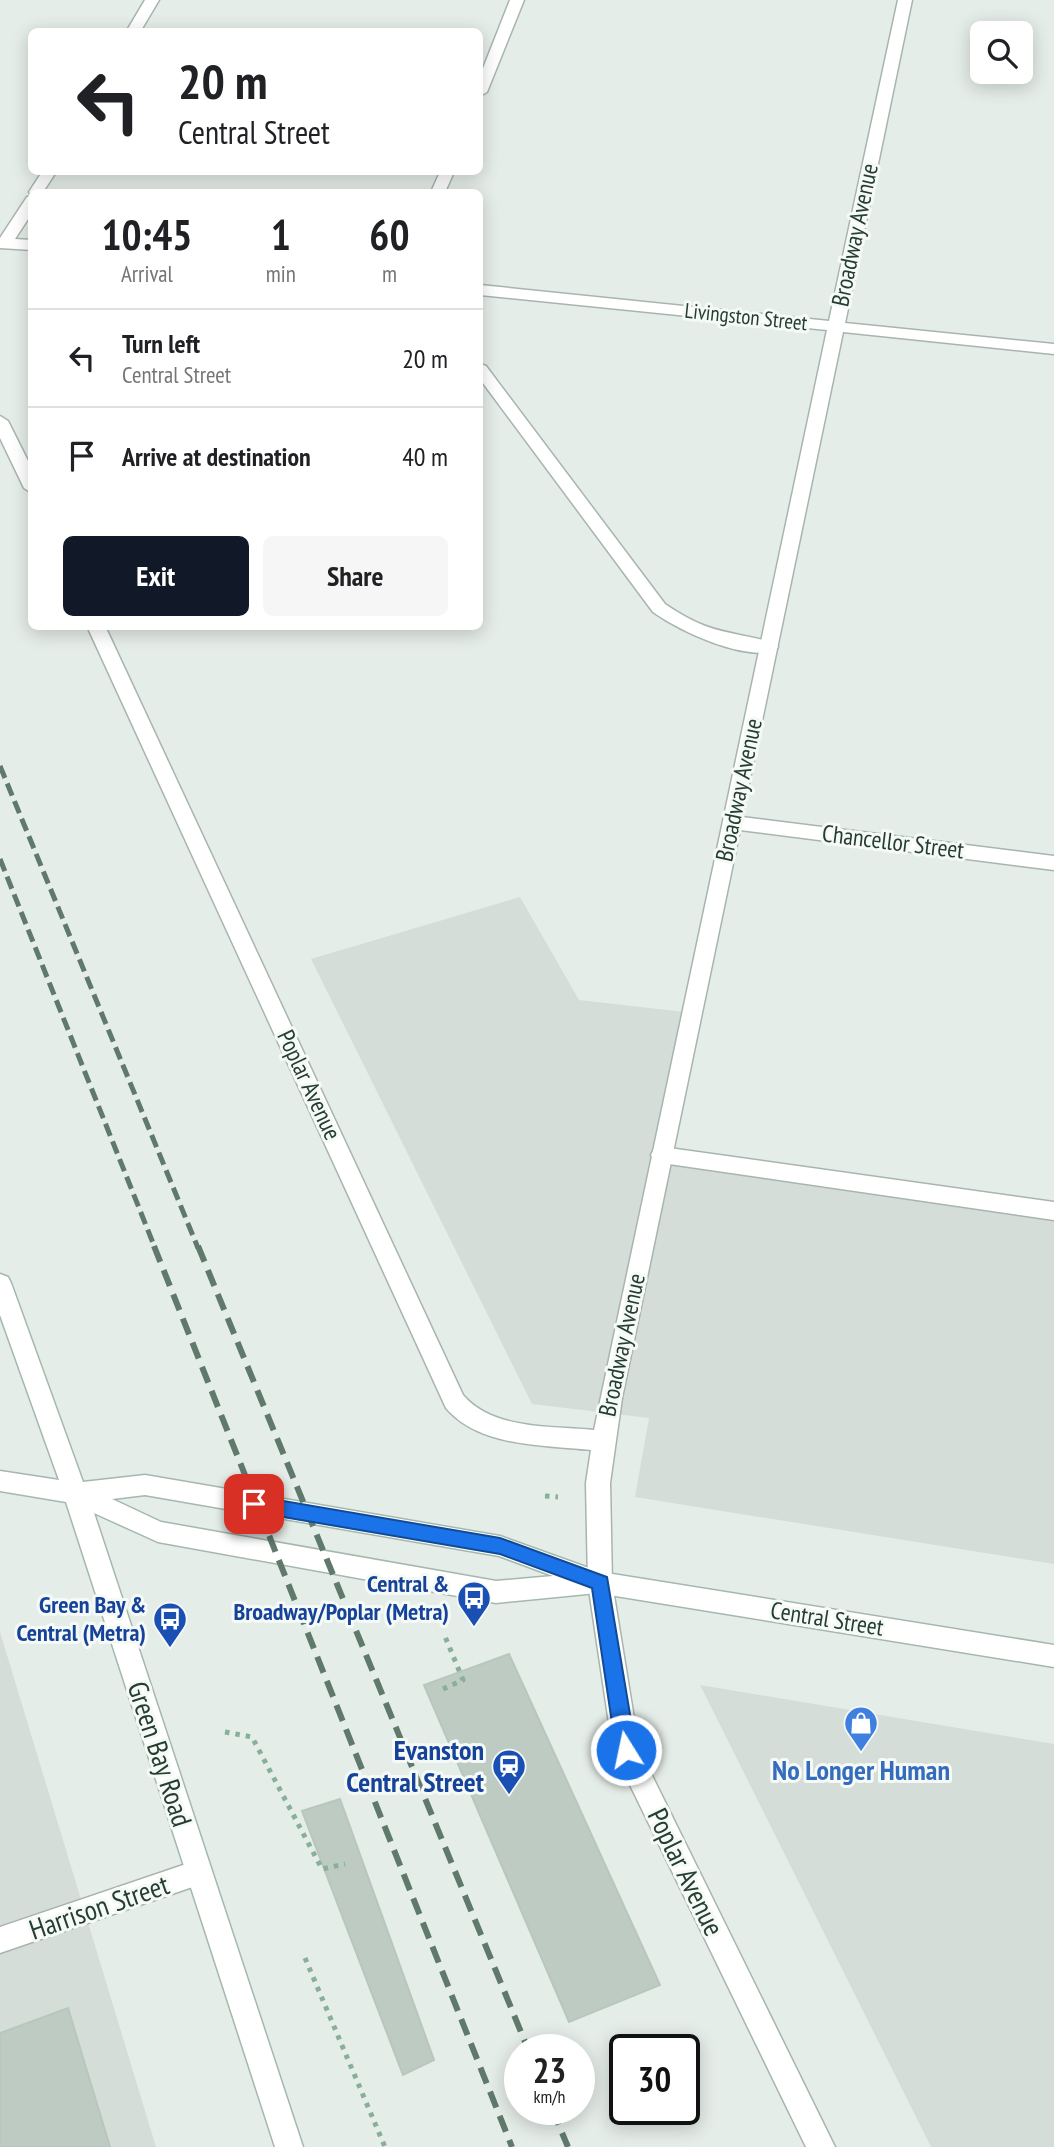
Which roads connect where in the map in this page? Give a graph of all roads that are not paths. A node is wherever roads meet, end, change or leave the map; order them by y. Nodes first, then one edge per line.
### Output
1 (152, 0) edge
2 (517, 0) edge
3 (905, 0) edge
4 (136, 28) edge
5 (483, 85) edge
6 (28, 206) edge
7 (3, 242) edge
8 (28, 245) edge
9 (483, 290) edge
10 (836, 327) junction
11 (1054, 349) edge
12 (483, 373) edge
13 (0, 421) edge
14 (28, 480) edge
15 (98, 630) edge
16 (769, 647) junction
17 (732, 822) junction
18 (1054, 863) edge
19 (662, 1155) junction
20 (1054, 1211) edge
21 (0, 1283) edge
22 (603, 1441) junction
23 (0, 1481) edge
24 (75, 1493) junction
25 (600, 1583) junction
26 (1054, 1656) edge
27 (198, 1873) junction
28 (0, 1940) edge
29 (289, 2147) edge
30 (821, 2147) edge

1 - 4 street
2 - 5 street
3 - 10 street, Broadway Avenue
6 - 7 street
7 - 8 street
9 - 10 street, Livingston Street
10 - 11 street, Livingston Street
10 - 16 street, Broadway Avenue
12 - 16 street
13 - 14 street
15 - 22 street, Poplar Avenue
16 - 17 street, Broadway Avenue
17 - 18 street, Chancellor Street
17 - 19 street, Broadway Avenue
19 - 20 street
19 - 22 street, Broadway Avenue
21 - 24 street, Green Bay Road
22 - 25 street, Broadway Avenue
23 - 24 street, Central Street
24 - 25 street, Central Street
24 - 25 street, Central Street
24 - 27 street, Green Bay Road
25 - 26 street, Central Street
25 - 30 street, Poplar Avenue
27 - 28 street, Harrison Street
27 - 29 street, Green Bay Road

